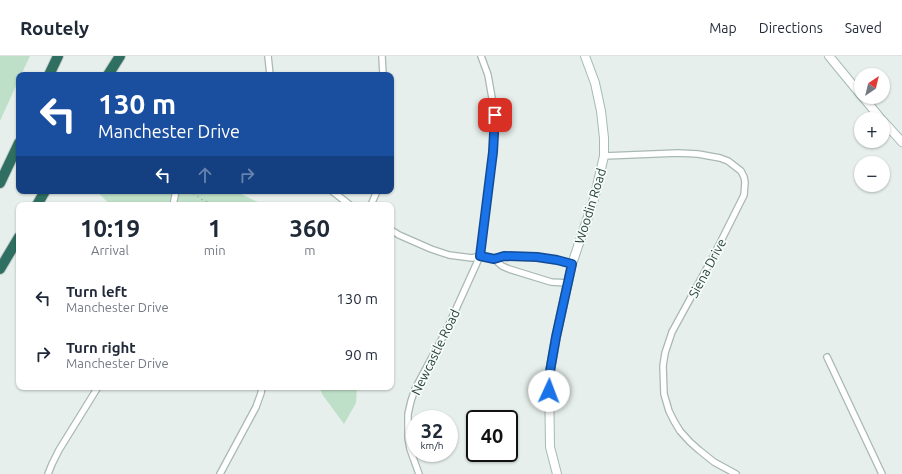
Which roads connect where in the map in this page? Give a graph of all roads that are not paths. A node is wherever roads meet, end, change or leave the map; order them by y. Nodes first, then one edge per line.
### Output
1 (58, 56) edge
2 (116, 56) edge
3 (120, 56) edge
4 (268, 56) edge
5 (382, 56) edge
6 (481, 56) edge
7 (585, 56) edge
8 (829, 56) edge
9 (50, 72) edge
10 (108, 72) edge
11 (109, 72) edge
12 (270, 72) edge
13 (383, 72) edge
14 (854, 86) edge
15 (869, 104) edge
16 (875, 112) edge
17 (890, 129) edge
18 (902, 142) edge
19 (16, 149) edge
20 (604, 156) junction
21 (0, 183) edge
22 (336, 194) edge
23 (346, 202) edge
24 (394, 231) edge
25 (16, 242) edge
26 (480, 256) junction
27 (494, 259) junction
28 (572, 264) junction
29 (0, 269) edge
30 (568, 283) junction
31 (827, 357) dead end
32 (96, 390) edge
33 (262, 390) edge
34 (48, 474) edge
35 (220, 474) edge
36 (420, 474) edge
37 (557, 474) edge
38 (736, 474) edge
39 (881, 474) edge

1 - 9 highway
2 - 10 highway
3 - 11 highway
4 - 12 street
5 - 13 street
6 - 26 street, Newcastle Road
7 - 20 street, Woodin Road
8 - 14 street
15 - 16 street
17 - 18 street
19 - 21 highway
20 - 28 street, Woodin Road
20 - 38 street, Siena Drive
22 - 23 street
24 - 26 street
25 - 29 highway
26 - 27 street
26 - 36 street, Newcastle Road
27 - 28 street
27 - 30 street
28 - 30 street, Woodin Road
30 - 37 street, Woodin Road
31 - 39 street
32 - 34 street
33 - 35 street

